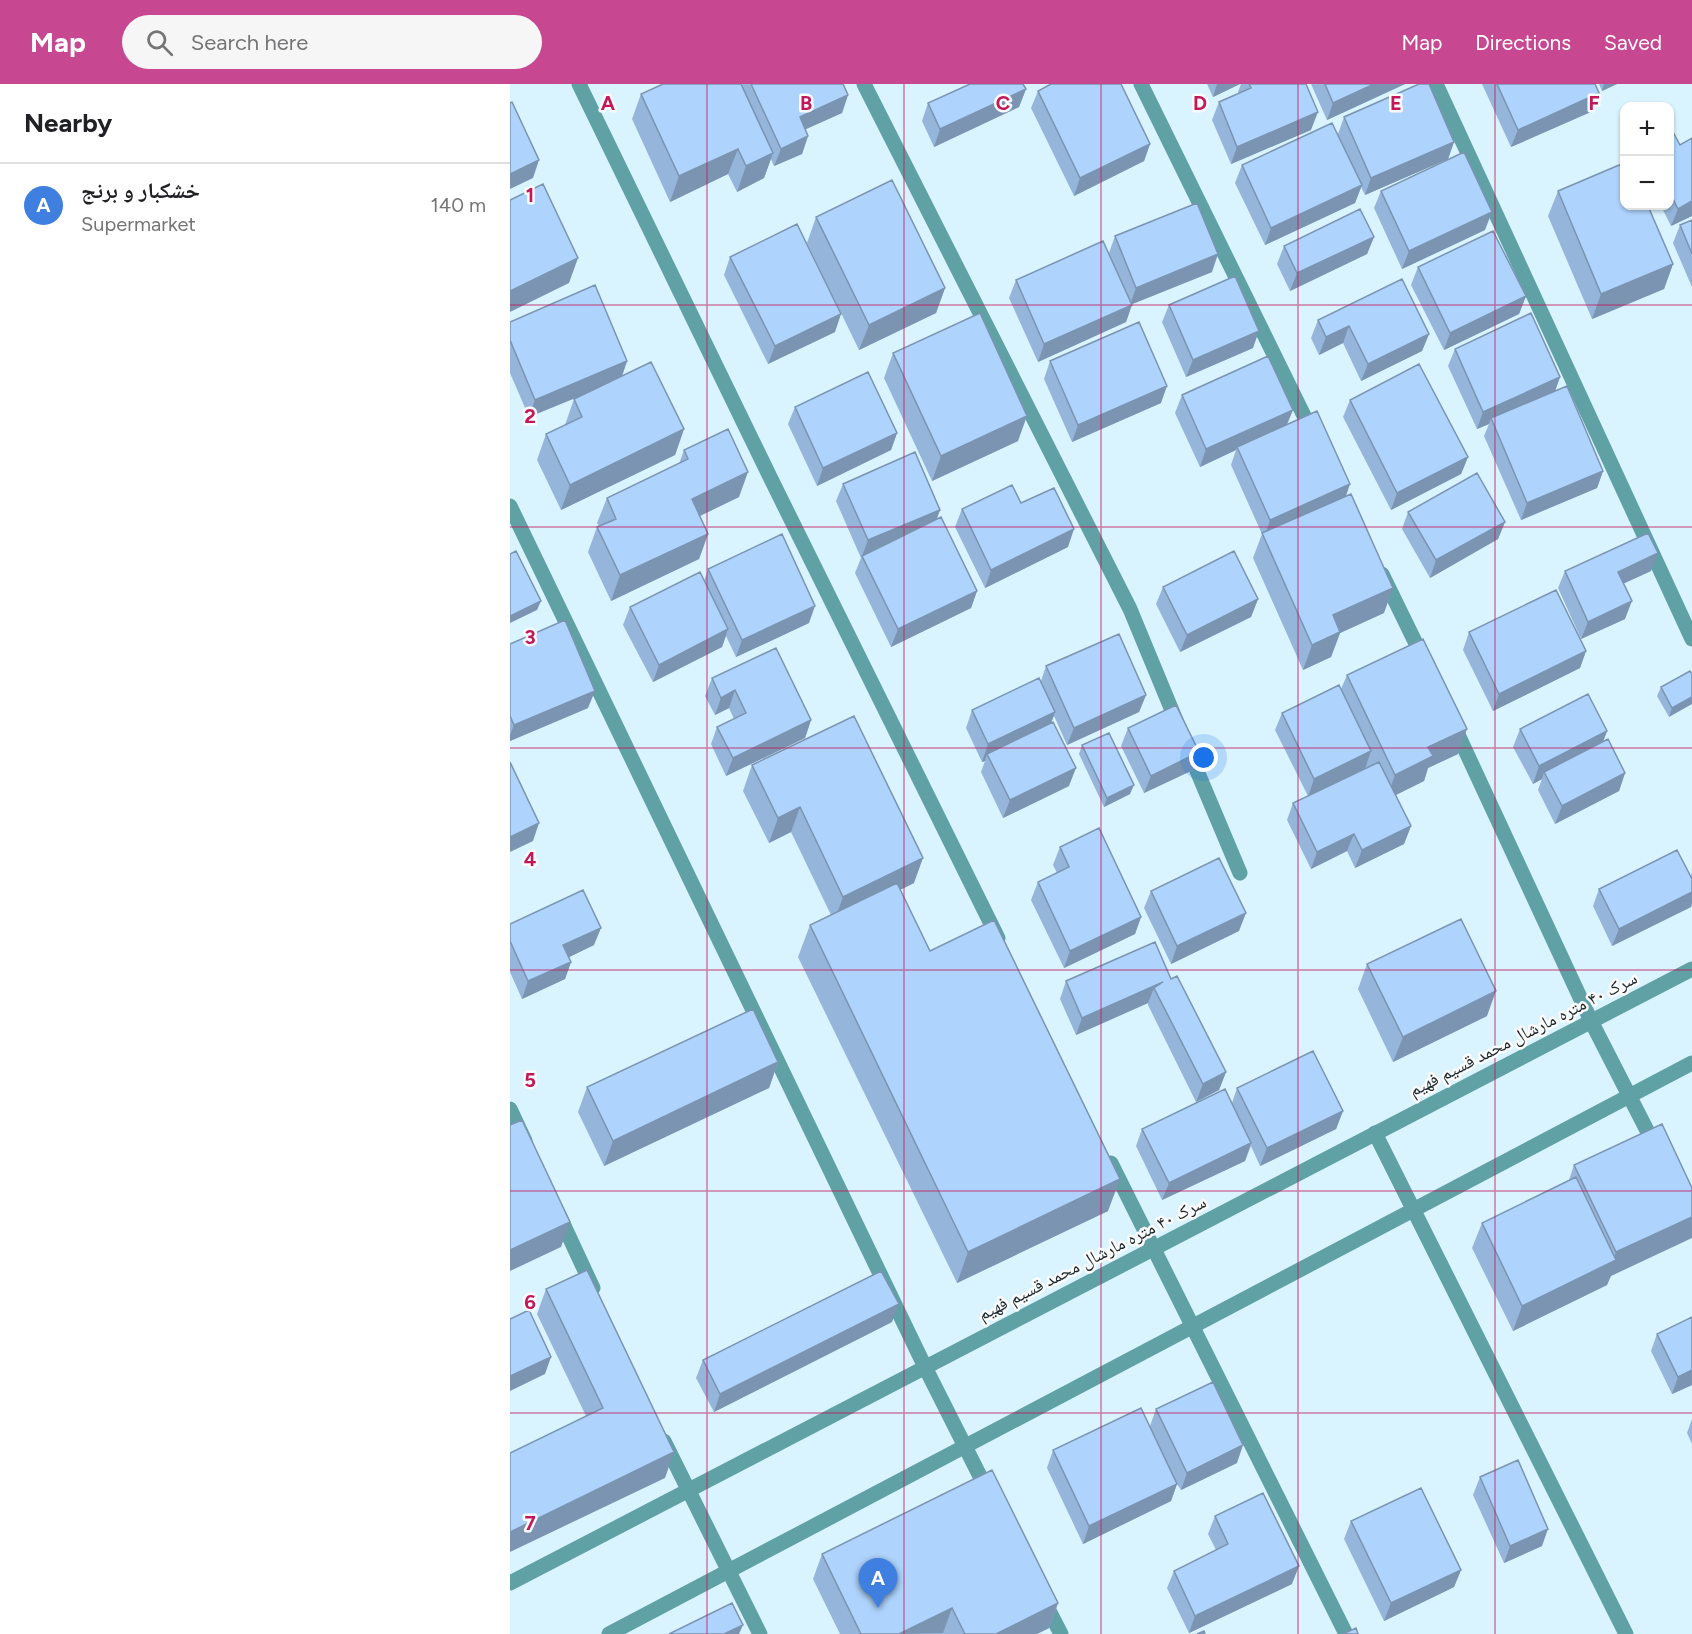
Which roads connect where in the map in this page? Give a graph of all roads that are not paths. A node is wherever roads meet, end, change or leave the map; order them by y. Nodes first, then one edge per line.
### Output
1 (579, 84) edge
2 (864, 84) edge
3 (1141, 84) edge
4 (1436, 84) edge
5 (1318, 444) edge
6 (510, 506) edge
7 (1376, 561) edge
8 (1692, 639) edge
9 (1432, 678) edge
10 (1447, 710) edge
11 (1240, 873) dead end
12 (1005, 950) edge
13 (1692, 969) edge
14 (1591, 1021) junction
15 (1692, 1063) edge
16 (1630, 1095) junction
17 (510, 1109) edge
18 (1375, 1133) junction
19 (530, 1151) edge
20 (1106, 1153) edge
21 (1661, 1157) edge
22 (554, 1204) edge
23 (1413, 1210) junction
24 (1153, 1249) junction
25 (598, 1300) edge
26 (1192, 1327) junction
27 (925, 1367) junction
28 (657, 1427) edge
29 (965, 1447) junction
30 (687, 1491) junction
31 (997, 1509) edge
32 (728, 1572) junction
33 (510, 1583) edge
34 (1039, 1592) edge
35 (609, 1634) edge
36 (760, 1634) edge
37 (1061, 1634) edge
38 (1346, 1634) edge
39 (1626, 1634) edge

1 - 12 street
2 - 11 street
3 - 5 street
4 - 8 street
6 - 27 street
7 - 9 street
10 - 14 street
13 - 14 street, سرک ۴۰ متره مارشال محمد قسیم فهیم
14 - 16 street
14 - 18 street, سرک ۴۰ متره مارشال محمد قسیم فهیم
15 - 16 street
16 - 21 street
16 - 23 street
17 - 19 street
18 - 23 street
18 - 24 street, سرک ۴۰ متره مارشال محمد قسیم فهیم
20 - 24 street
22 - 25 street
23 - 26 street
23 - 39 street
24 - 26 street
24 - 27 street, سرک ۴۰ متره مارشال محمد قسیم فهیم
26 - 29 street
26 - 38 street
27 - 29 street
27 - 30 street, سرک ۴۰ متره مارشال محمد قسیم فهیم
28 - 30 street
29 - 31 street
29 - 32 street
30 - 32 street
30 - 33 street, سرک ۴۰ متره مارشال محمد قسیم فهیم
32 - 35 street
32 - 36 street
34 - 37 street

